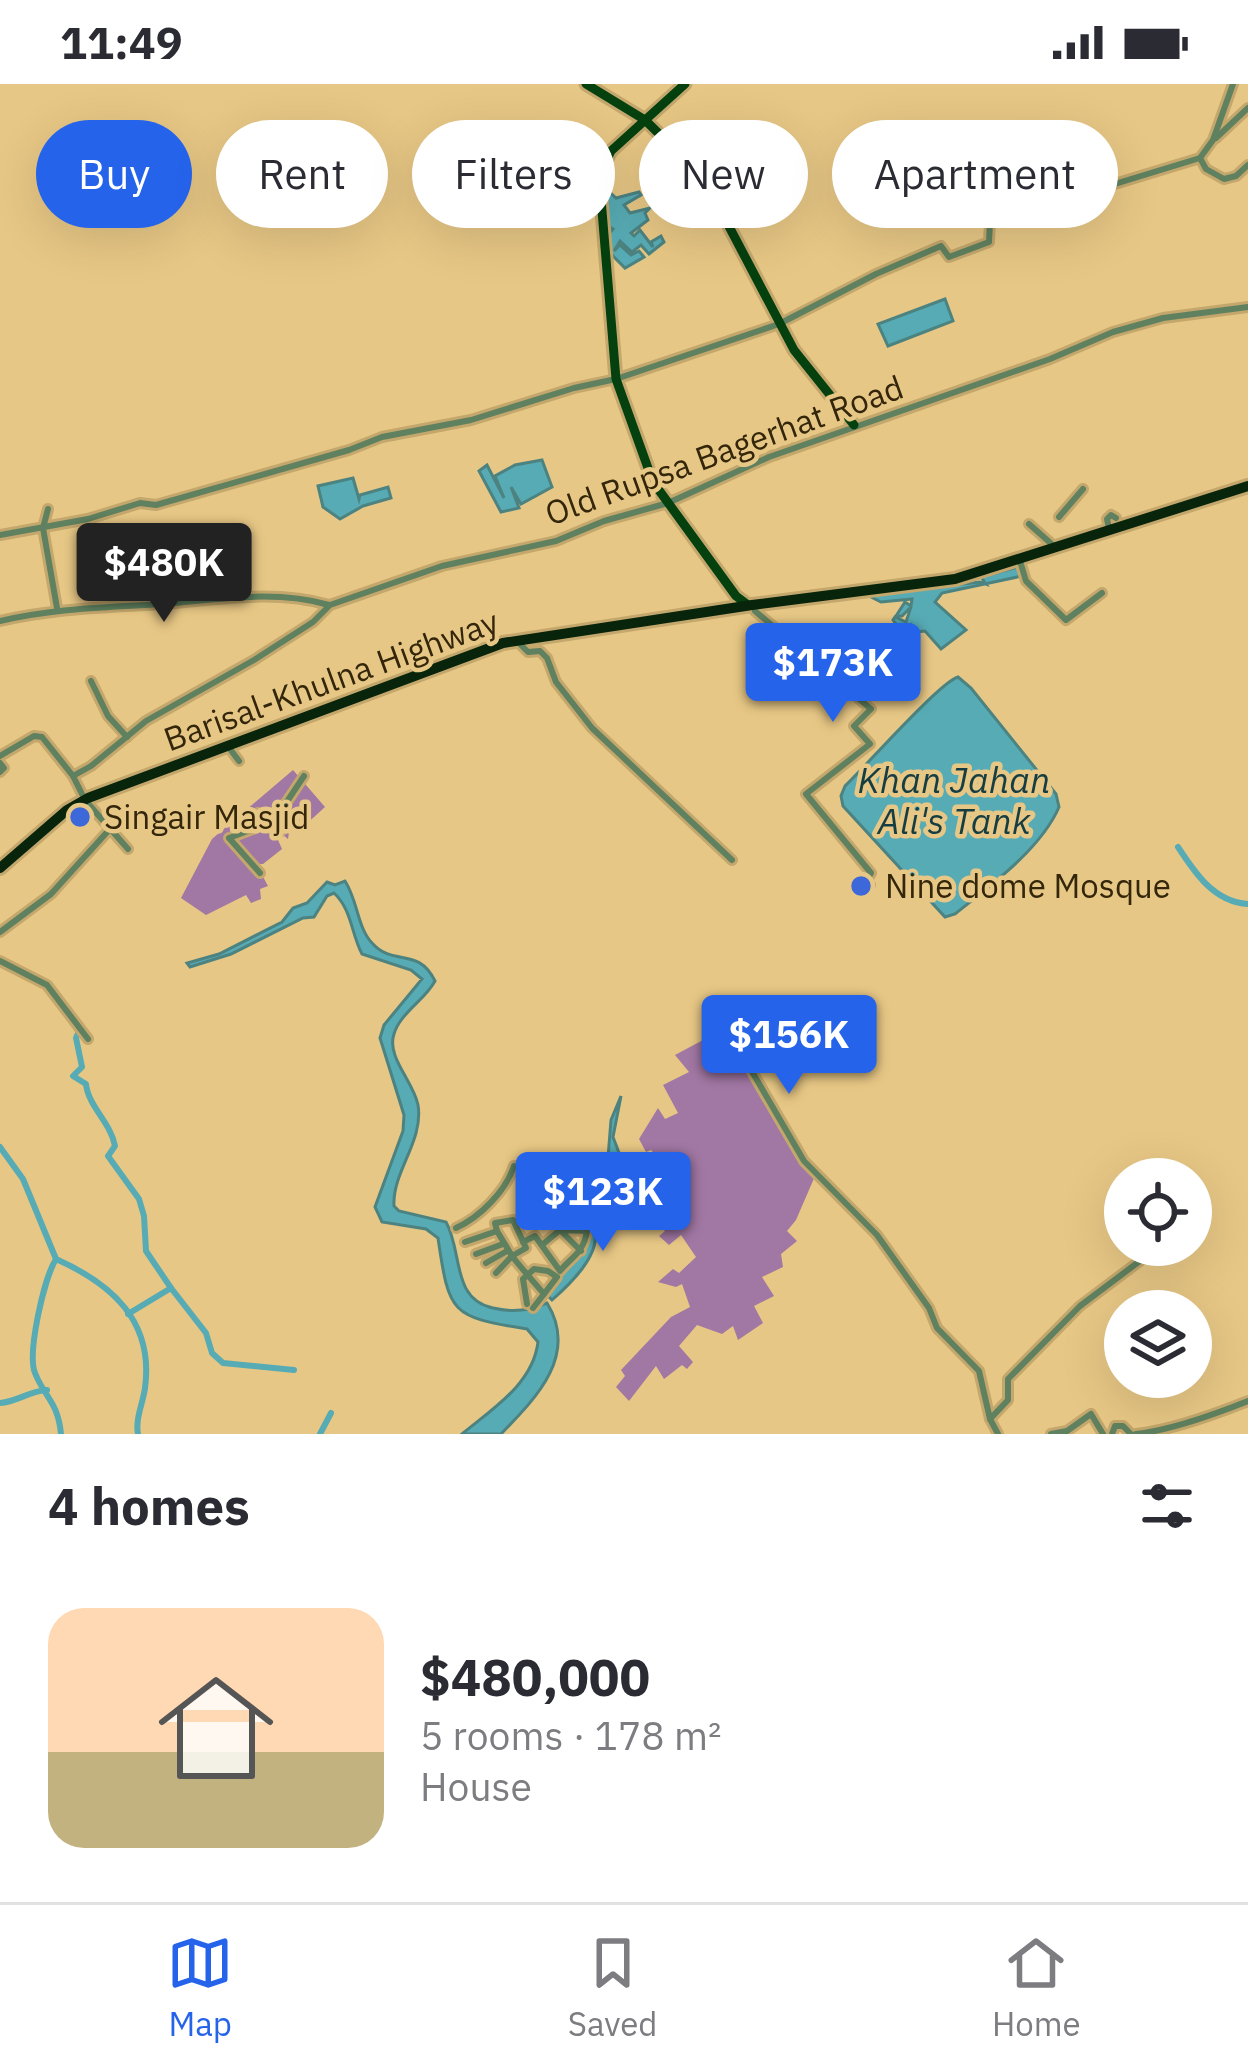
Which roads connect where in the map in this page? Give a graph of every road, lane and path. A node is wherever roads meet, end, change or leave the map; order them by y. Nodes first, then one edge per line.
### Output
1 (586, 84) edge
2 (685, 84) edge
3 (1232, 84) edge
4 (1248, 108) edge
5 (645, 120) joint
6 (639, 126) edge
7 (1213, 140) junction
8 (1200, 158) junction
9 (1248, 166) edge
10 (729, 228) edge
11 (1248, 308) edge
12 (779, 324) junction
13 (616, 379) junction
14 (854, 425) junction
15 (1248, 486) edge
16 (1083, 489) dead end
17 (668, 502) junction
18 (48, 509) dead end
19 (1132, 512) dead end
20 (1112, 514) dead end
21 (1059, 517) dead end
22 (1148, 520) junction
23 (1029, 524) dead end
24 (43, 528) junction
25 (1110, 532) junction
26 (0, 535) edge
27 (1058, 549) junction
28 (1020, 560) junction
29 (1102, 593) dead end
30 (330, 605) junction
31 (750, 606) junction
32 (57, 608) junction
33 (0, 621) edge
34 (516, 641) junction
35 (91, 681) dead end
36 (127, 737) junction
37 (3, 767) edge
38 (73, 776) junction
39 (304, 776) dead end
40 (85, 800) junction
41 (261, 815) junction
42 (110, 830) junction
43 (281, 831) dead end
44 (128, 849) dead end
45 (732, 860) dead end
46 (0, 868) edge
47 (260, 873) dead end
48 (870, 886) dead end
49 (0, 932) edge
50 (0, 961) edge
51 (738, 1017) dead end
52 (88, 1039) dead end
53 (514, 1166) dead end
54 (482, 1210) junction
55 (496, 1227) junction
56 (456, 1228) dead end
57 (560, 1230) junction
58 (465, 1242) dead end
59 (523, 1242) junction
60 (542, 1245) junction
61 (508, 1251) junction
62 (581, 1251) junction
63 (476, 1254) dead end
64 (486, 1263) dead end
65 (1132, 1266) edge
66 (496, 1273) dead end
67 (558, 1274) junction
68 (527, 1275) junction
69 (544, 1294) junction
70 (1248, 1401) edge
71 (990, 1419) junction
72 (998, 1434) edge
73 (1051, 1434) edge
74 (1107, 1434) edge
75 (1134, 1434) edge

1 - 5 main road
2 - 5 main road
3 - 7 street
4 - 7 street
6 - 13 main road
7 - 8 street
8 - 9 street
8 - 12 street
10 - 12 main road
11 - 14 street, Old Rupsa Bagerhat Road
12 - 13 street
12 - 14 main road
13 - 17 main road
13 - 24 street
14 - 17 street, Old Rupsa Bagerhat Road
15 - 22 highway, Barisal-Khulna Highway
16 - 21 street
17 - 30 street, Old Rupsa Bagerhat Road
17 - 31 main road
18 - 24 street
19 - 22 street
20 - 25 street
22 - 25 highway, Barisal-Khulna Highway
23 - 27 street
24 - 26 street
24 - 32 street
25 - 27 highway, Barisal-Khulna Highway
27 - 28 highway, Barisal-Khulna Highway
28 - 29 street
28 - 31 highway, Barisal-Khulna Highway
30 - 32 street
30 - 36 street, Old Rupsa Bagerhat Road
31 - 34 highway, Barisal-Khulna Highway
31 - 48 street
32 - 33 street
34 - 40 highway, Barisal-Khulna Highway
34 - 45 street
35 - 36 street
36 - 38 street, Old Rupsa Bagerhat Road
37 - 38 street
38 - 40 street
39 - 41 street
40 - 42 street
40 - 46 highway, Barisal-Khulna Highway
41 - 43 street
41 - 47 street
42 - 44 street
42 - 49 street
50 - 52 street
51 - 71 street
53 - 54 street
54 - 55 street
54 - 56 street
55 - 58 street
55 - 59 street
55 - 61 street
57 - 60 street
57 - 62 street
57 - 62 street
59 - 60 street
59 - 61 street
60 - 67 street
61 - 63 street
61 - 64 street
61 - 66 street
61 - 68 street
62 - 67 street
65 - 71 street
67 - 68 street
67 - 69 street
68 - 69 street
68 - 69 street
70 - 75 street
71 - 72 street
73 - 74 street
74 - 75 street

